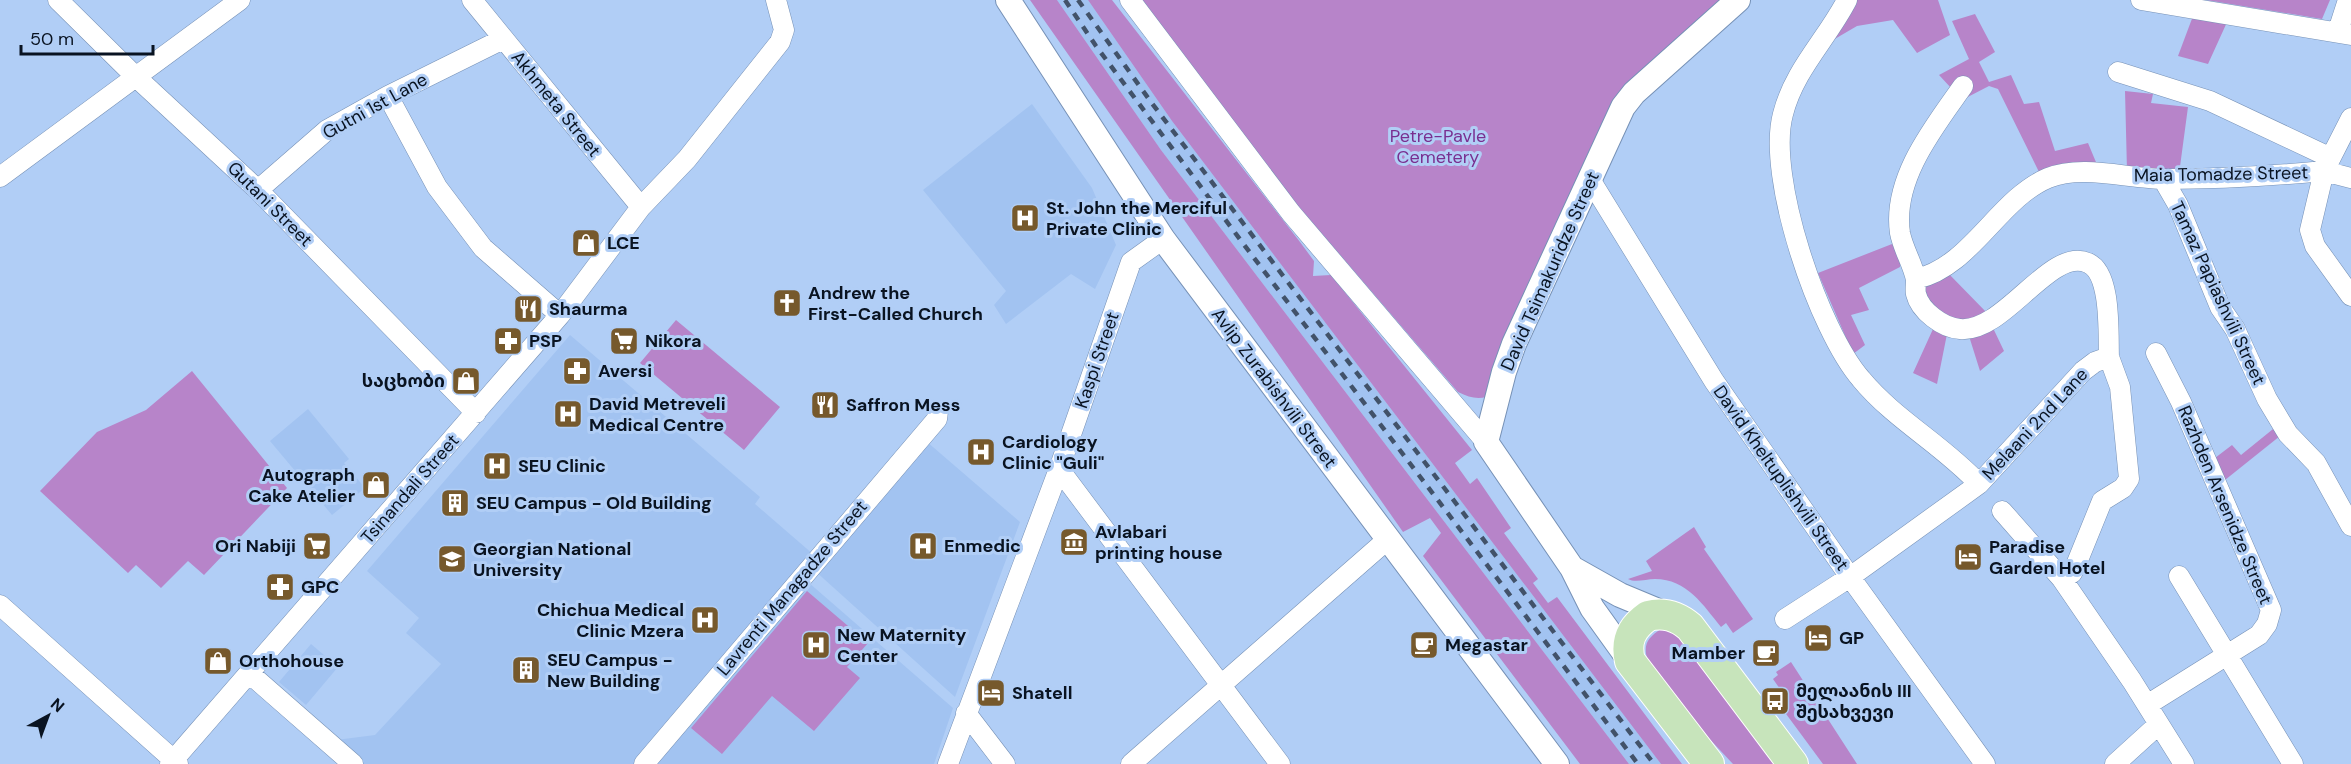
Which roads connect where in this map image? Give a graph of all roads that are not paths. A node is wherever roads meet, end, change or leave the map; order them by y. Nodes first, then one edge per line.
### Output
1 (58, 0) edge
2 (240, 0) edge
3 (472, 0) edge
4 (776, 0) edge
5 (1008, 0) edge
6 (1130, 0) edge
7 (1738, 0) edge
8 (1847, 0) edge
9 (2140, 0) edge
10 (2348, 0) edge
11 (2344, 33) edge
12 (503, 39) junction
13 (2118, 72) dead end
14 (136, 77) junction
15 (1963, 86) dead end
16 (388, 96) junction
17 (2351, 118) edge
18 (2327, 164) junction
19 (0, 177) edge
20 (2351, 178) edge
21 (2163, 179) junction
22 (1591, 181) junction
23 (258, 190) junction
24 (641, 207) junction
25 (1162, 240) junction
26 (1916, 279) junction
27 (2351, 296) edge
28 (560, 315) junction
29 (2156, 353) dead end
30 (2109, 357) junction
31 (938, 411) dead end
32 (476, 413) junction
33 (1485, 442) junction
34 (1059, 469) junction
35 (1979, 484) junction
36 (2002, 511) dead end
37 (2351, 526) edge
38 (1388, 539) junction
39 (1572, 568) junction
40 (2179, 576) dead end
41 (1850, 577) junction
42 (2062, 579) junction
43 (0, 605) edge
44 (1668, 615) junction
45 (1785, 619) dead end
46 (2228, 654) junction
47 (1630, 661) junction
48 (249, 673) junction
49 (1221, 685) junction
50 (2147, 705) junction
51 (966, 713) junction
52 (2159, 724) junction
53 (174, 762) edge
54 (353, 764) edge
55 (644, 764) edge
56 (948, 764) edge
57 (1005, 764) edge
58 (1131, 764) edge
59 (1280, 764) edge
60 (1557, 764) edge
61 (1709, 764) edge
62 (1793, 764) edge
63 (1985, 764) edge
64 (2115, 764) edge
65 (2184, 764) edge
66 (2293, 764) edge

1 - 14 street, Gutani Street
2 - 14 street
3 - 12 street, Akhmeta Street
4 - 24 street, Tsinandali Street
5 - 25 street, Avlip Zurabishvili Street
6 - 33 street
7 - 22 street, David Tsimakuridze Street
8 - 35 street
9 - 11 street
10 - 11 street
12 - 16 street, Gutni 1st Lane
12 - 24 street, Akhmeta Street
13 - 18 street
14 - 19 street
14 - 23 street, Gutani Street
15 - 26 street
16 - 23 street, Gutni 1st Lane
16 - 28 street
17 - 18 street, Maia Tomadze Street
18 - 20 street
18 - 21 street, Maia Tomadze Street
18 - 27 street
21 - 26 street, Maia Tomadze Street
21 - 37 street, Tamaz Papiashvili Street
22 - 33 street, David Tsimakuridze Street
22 - 41 street, David Kheltuplishvili Street
23 - 32 street, Gutani Street
24 - 28 street, Tsinandali Street
25 - 34 street, Kaspi Street
25 - 38 street, Avlip Zurabishvili Street
26 - 30 street, Melaani 2nd Lane
28 - 32 street, Tsinandali Street
29 - 46 street, Razhden Arsenidze Street
30 - 35 street, Melaani 2nd Lane
30 - 42 street
31 - 55 street, Lavrenti Managadze Street
32 - 48 street, Tsinandali Street
33 - 39 street
34 - 49 street
34 - 51 street, Kaspi Street
35 - 41 street, Melaani 2nd Lane
36 - 42 street
38 - 49 street
38 - 60 street, Avlip Zurabishvili Street
39 - 44 street
39 - 47 street
40 - 46 street
41 - 45 street, Melaani 2nd Lane
41 - 63 street, David Kheltuplishvili Street
42 - 50 street
43 - 53 street
44 - 47 main road
44 - 62 main road
46 - 50 street, Razhden Arsenidze Street
46 - 66 street
47 - 61 main road
48 - 53 street, Tsinandali Street
48 - 54 street
49 - 58 street
49 - 59 street
50 - 52 street
51 - 56 street, Kaspi Street
51 - 57 street
52 - 64 street
52 - 65 street

